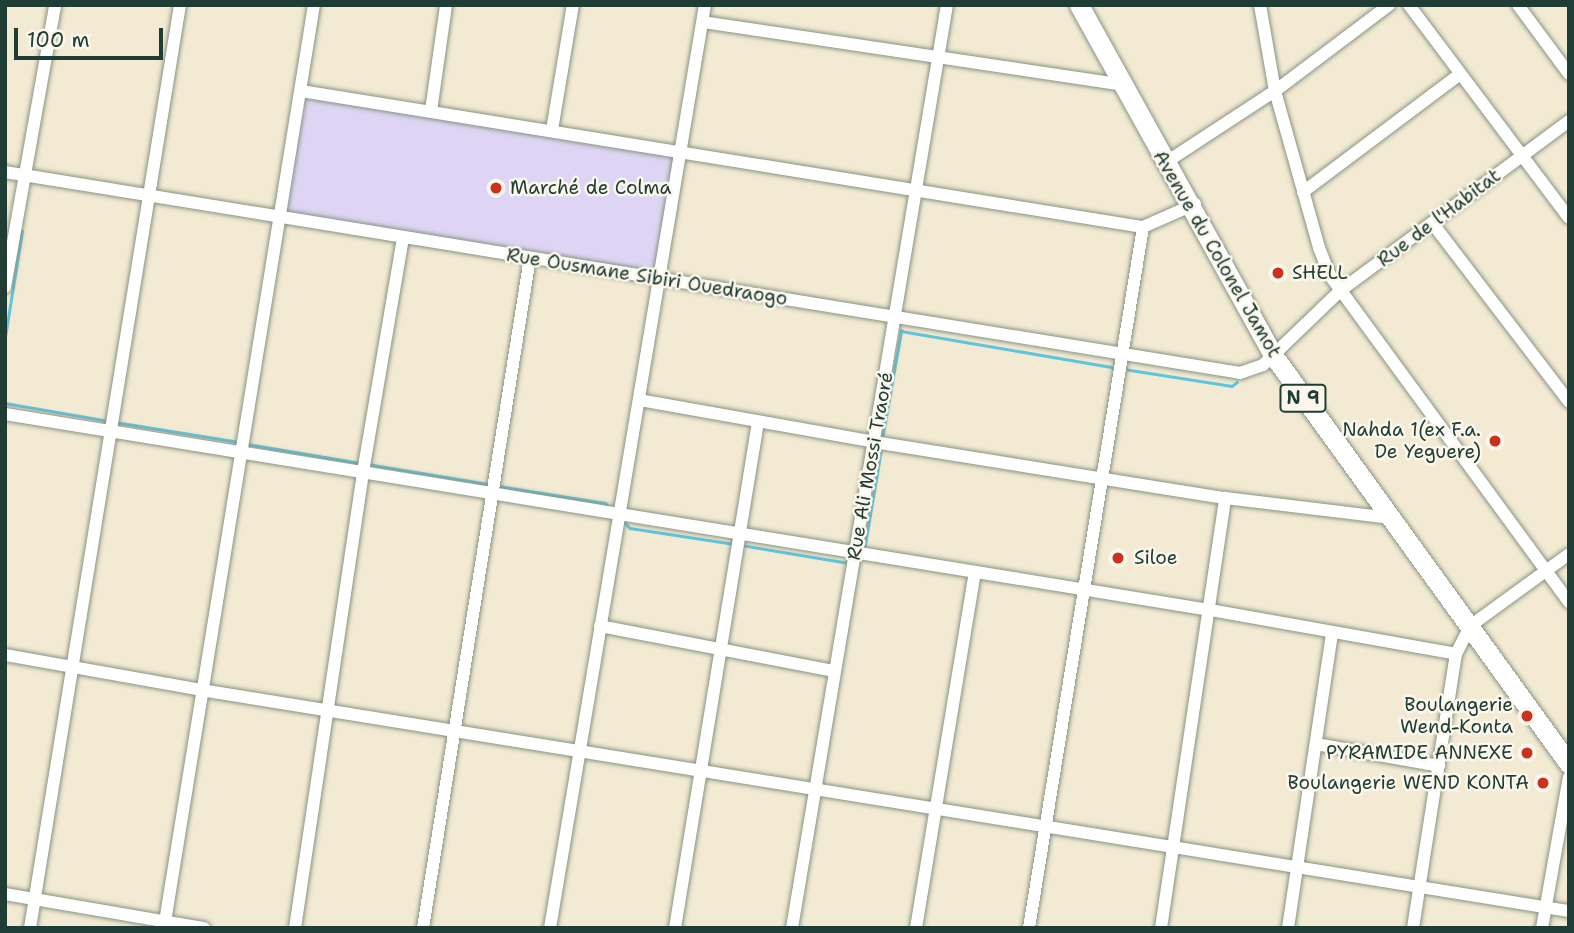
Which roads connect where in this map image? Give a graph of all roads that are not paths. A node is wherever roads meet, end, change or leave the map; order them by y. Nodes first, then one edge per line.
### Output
1 (55, 5) edge
2 (180, 5) edge
3 (314, 5) edge
4 (446, 5) edge
5 (573, 5) edge
6 (705, 5) edge
7 (947, 5) edge
8 (1079, 5) edge
9 (1092, 5) edge
10 (1260, 5) edge
11 (1389, 5) edge
12 (1409, 5) edge
13 (1518, 5) edge
14 (702, 22) junction
15 (938, 56) junction
16 (1569, 74) edge
17 (1458, 75) junction
18 (1129, 85) junction
19 (301, 91) junction
20 (1275, 91) junction
21 (431, 111) junction
22 (1569, 121) edge
23 (552, 130) junction
24 (678, 151) junction
25 (1521, 157) junction
26 (1174, 158) junction
27 (5, 172) edge
28 (25, 176) junction
29 (916, 189) junction
30 (1303, 192) junction
31 (149, 196) junction
32 (1193, 204) junction
33 (278, 218) junction
34 (1569, 218) edge
35 (1433, 224) junction
36 (1143, 227) junction
37 (403, 237) junction
38 (530, 258) junction
39 (657, 278) junction
40 (5, 287) edge
41 (1340, 291) junction
42 (895, 317) junction
43 (1277, 351) junction
44 (1122, 354) junction
45 (639, 400) junction
46 (1569, 402) edge
47 (5, 414) edge
48 (758, 422) junction
49 (111, 431) junction
50 (874, 442) junction
51 (239, 452) junction
52 (363, 472) junction
53 (1103, 478) junction
54 (492, 493) junction
55 (1225, 498) junction
56 (619, 514) junction
57 (1390, 518) junction
58 (741, 534) junction
59 (855, 552) junction
60 (1569, 554) edge
61 (1546, 571) junction
62 (975, 572) junction
63 (1084, 590) junction
64 (1569, 602) edge
65 (1210, 610) junction
66 (1474, 623) junction
67 (600, 626) junction
68 (1332, 634) junction
69 (720, 648) junction
70 (1456, 654) junction
71 (5, 655) edge
72 (73, 668) junction
73 (834, 671) junction
74 (201, 690) junction
75 (326, 709) junction
76 (457, 732) junction
77 (1315, 744) junction
78 (1569, 744) edge
79 (581, 751) junction
80 (1569, 764) edge
81 (1439, 766) junction
82 (702, 771) junction
83 (1569, 777) edge
84 (814, 789) junction
85 (935, 809) junction
86 (1045, 826) junction
87 (1175, 848) junction
88 (1298, 868) junction
89 (1419, 888) junction
90 (5, 894) edge
91 (35, 899) junction
92 (1545, 908) junction
93 (1569, 911) edge
94 (164, 925) edge
95 (30, 928) edge
96 (204, 928) edge
97 (295, 928) edge
98 (423, 928) edge
99 (550, 928) edge
100 (675, 928) edge
101 (792, 928) edge
102 (916, 928) edge
103 (1029, 928) edge
104 (1161, 928) edge
105 (1288, 928) edge
106 (1413, 928) edge
107 (1542, 928) edge

1 - 28 street
2 - 31 street
3 - 19 street
4 - 21 street
5 - 23 street
6 - 14 street
7 - 15 street, Rue Ali Mossi Traoré
8 - 18 main road, Avenue du Colonel Jamot / N 9
9 - 18 main road, Avenue du Colonel Jamot / N 9
10 - 20 street
11 - 20 street
12 - 17 street
13 - 16 street
14 - 15 street
14 - 24 street
15 - 18 street
15 - 29 street, Rue Ali Mossi Traoré
17 - 25 street
17 - 30 street
18 - 26 main road, Avenue du Colonel Jamot / N 9
18 - 32 main road, Avenue du Colonel Jamot / N 9
19 - 21 street
19 - 33 street
20 - 26 street
20 - 30 street
21 - 23 street
22 - 25 street, Rue de l'Habitat
23 - 24 street
24 - 29 street
24 - 39 street
25 - 34 street
25 - 35 street, Rue de l'Habitat
26 - 32 main road, Avenue du Colonel Jamot / N 9
27 - 28 street, Rue Ousmane Sibiri Ouedraogo
28 - 31 street, Rue Ousmane Sibiri Ouedraogo
28 - 40 street
29 - 36 street
29 - 42 street, Rue Ali Mossi Traoré
30 - 41 street
31 - 33 street, Rue Ousmane Sibiri Ouedraogo
31 - 49 street
32 - 36 street
32 - 43 main road, Avenue du Colonel Jamot / N 9
33 - 37 street, Rue Ousmane Sibiri Ouedraogo
33 - 51 street
35 - 41 street, Rue de l'Habitat
35 - 46 street
36 - 44 street
37 - 38 street, Rue Ousmane Sibiri Ouedraogo
37 - 52 street
38 - 39 street, Rue Ousmane Sibiri Ouedraogo
38 - 54 street
39 - 42 street, Rue Ousmane Sibiri Ouedraogo
39 - 45 street
41 - 43 street, Rue de l'Habitat
41 - 61 street
42 - 44 street, Rue Ousmane Sibiri Ouedraogo
42 - 50 street, Rue Ali Mossi Traoré
43 - 44 street, Rue Ousmane Sibiri Ouedraogo
43 - 57 main road, Avenue du Colonel Jamot / N 9
43 - 66 main road, Avenue du Colonel Jamot / N 9
44 - 53 street
45 - 48 street
45 - 56 street
47 - 49 street
48 - 50 street
48 - 58 street
49 - 51 street
49 - 72 street
50 - 53 street
50 - 59 street, Rue Ali Mossi Traoré
51 - 52 street
51 - 74 street
52 - 54 street
52 - 75 street
53 - 55 street
53 - 63 street
54 - 56 street
54 - 76 street
55 - 57 street
55 - 65 street
56 - 58 street
56 - 67 street
57 - 66 main road, Avenue du Colonel Jamot / N 9
58 - 59 street
58 - 69 street
59 - 62 street
59 - 73 street, Rue Ali Mossi Traoré
60 - 61 street
61 - 64 street
61 - 66 street
62 - 63 street
62 - 85 street
63 - 65 street
63 - 86 street
65 - 68 street
65 - 87 street
66 - 70 street
66 - 78 main road, Avenue du Colonel Jamot / N 9
66 - 80 main road, Avenue du Colonel Jamot / N 9
67 - 69 street
67 - 79 street
68 - 70 street
68 - 77 street
69 - 73 street
69 - 82 street
70 - 81 street
71 - 72 street
72 - 74 street
72 - 91 street
73 - 84 street, Rue Ali Mossi Traoré
74 - 75 street
74 - 94 street
75 - 76 street
75 - 97 street
76 - 79 street
76 - 98 street
77 - 81 street
77 - 88 street
79 - 82 street
79 - 99 street
81 - 89 street
82 - 84 street
82 - 100 street
83 - 92 street
84 - 85 street
84 - 101 street, Rue Ali Mossi Traoré
85 - 86 street
85 - 102 street
86 - 87 street
86 - 103 street
87 - 88 street
87 - 104 street
88 - 89 street
88 - 105 street
89 - 92 street
89 - 106 street
90 - 91 street
91 - 94 street
91 - 95 street
92 - 93 street
92 - 107 street
94 - 96 street

